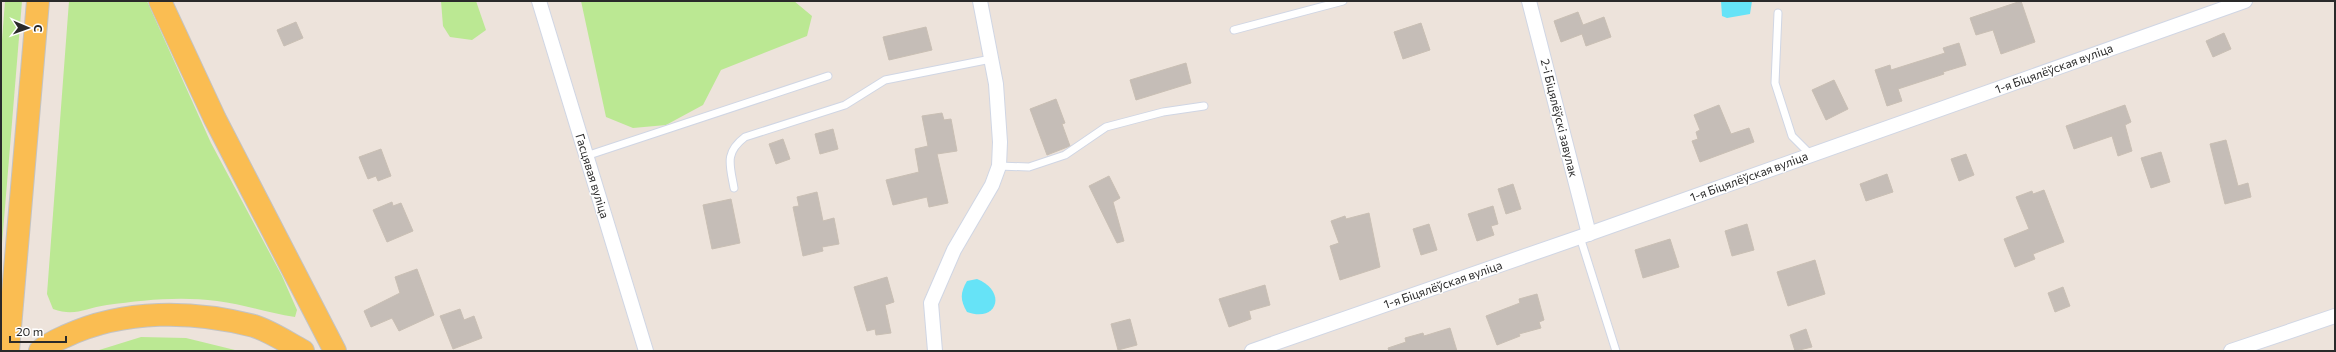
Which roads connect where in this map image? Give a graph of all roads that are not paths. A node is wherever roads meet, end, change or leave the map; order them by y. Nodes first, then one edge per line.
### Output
1 (38, 1) edge
2 (160, 1) edge
3 (539, 1) edge
4 (980, 1) edge
5 (1343, 1) edge
6 (1529, 1) edge
7 (2245, 1) edge
8 (1778, 13) dead end
9 (1234, 30) dead end
10 (991, 59) junction
11 (828, 76) dead end
12 (1204, 106) dead end
13 (1811, 155) junction
14 (586, 156) junction
15 (999, 166) junction
16 (734, 188) dead end
17 (1584, 236) junction
18 (2335, 316) edge
19 (8, 351) edge
20 (40, 351) edge
21 (303, 351) edge
22 (335, 351) edge
23 (646, 351) edge
24 (935, 351) edge
25 (1252, 351) edge
26 (1616, 351) edge
27 (2231, 351) edge

1 - 19 main road
2 - 22 main road
3 - 14 street, Гасцявая вуліца
4 - 10 street
5 - 9 lane
6 - 17 street, 2-і Біцялёўскі завулак
7 - 13 street, 1-я Біцялёўская вуліца
8 - 13 lane
10 - 15 street
10 - 16 lane
11 - 14 lane
12 - 15 lane
13 - 17 street, 1-я Біцялёўская вуліца
14 - 23 street, Гасцявая вуліца
15 - 24 street
17 - 25 street, 1-я Біцялёўская вуліца
17 - 26 lane
18 - 27 street
20 - 21 main road

